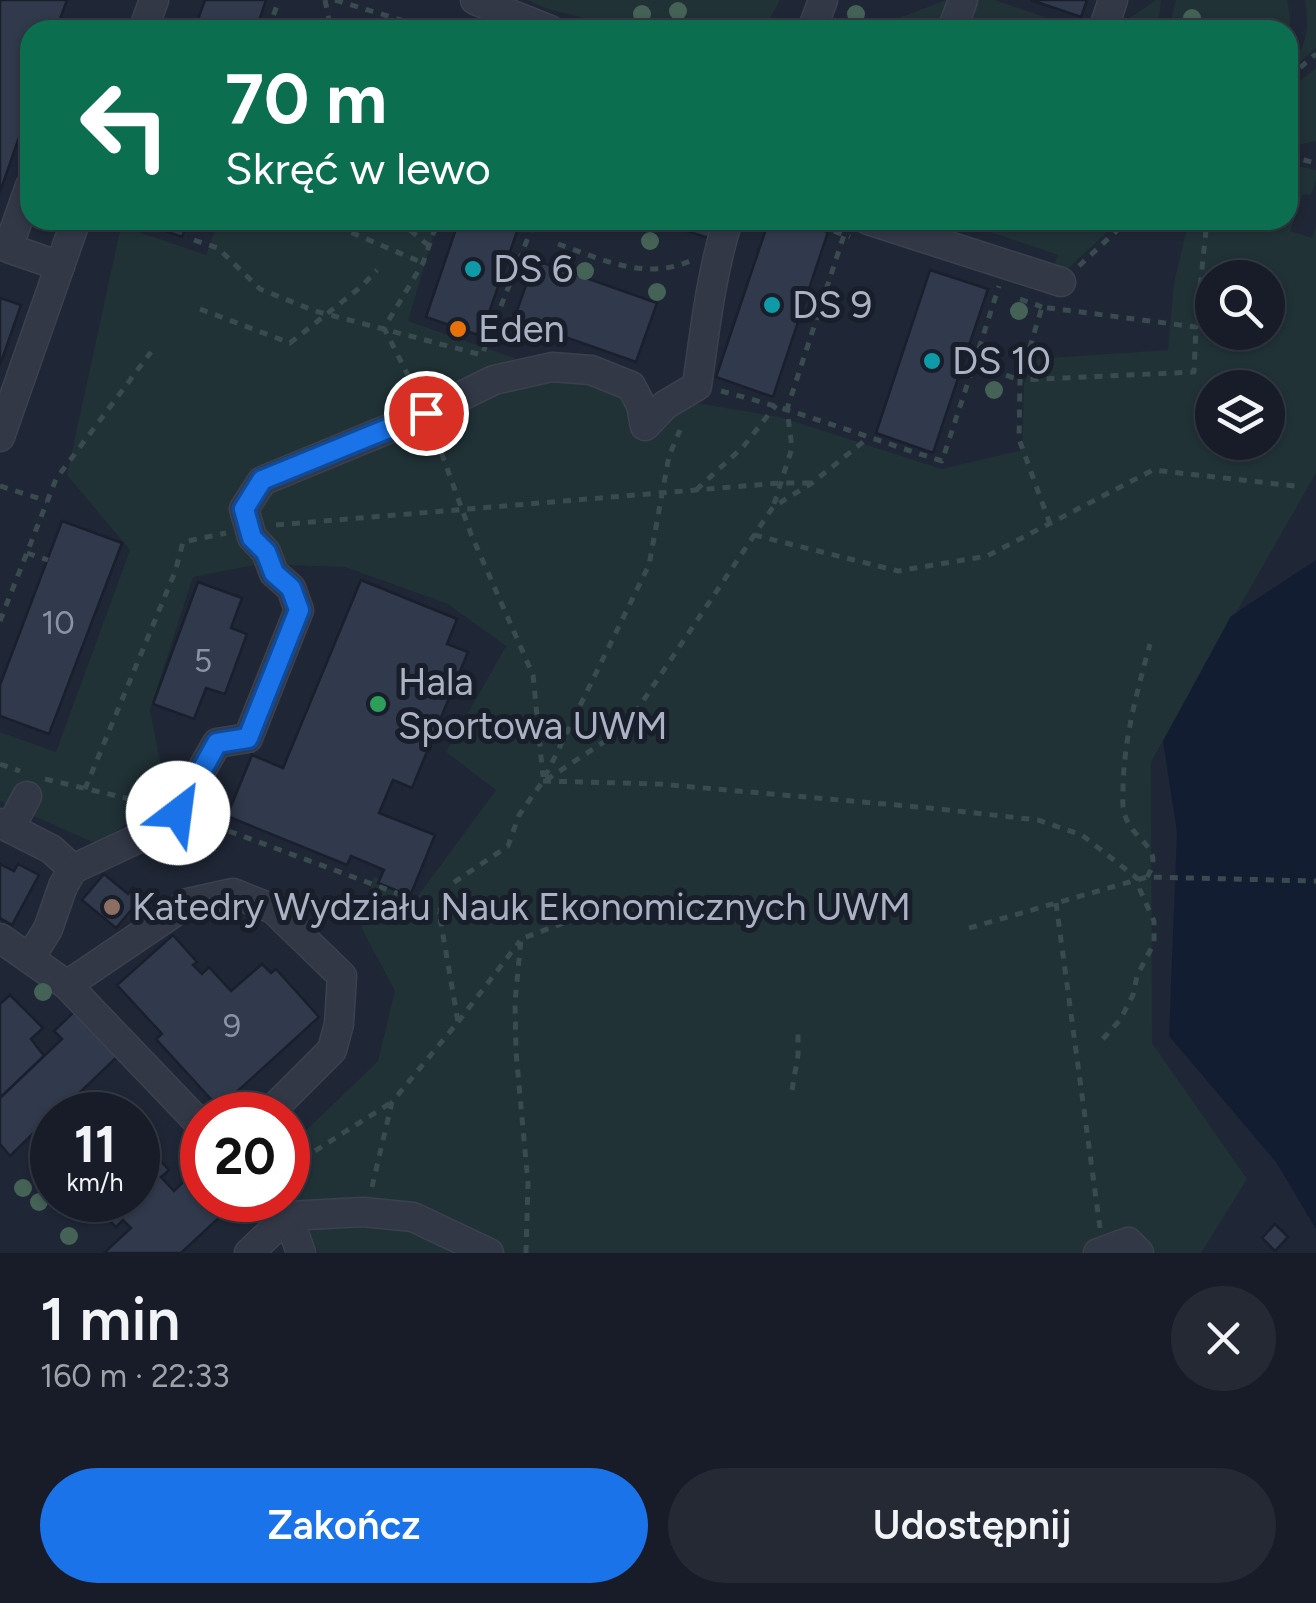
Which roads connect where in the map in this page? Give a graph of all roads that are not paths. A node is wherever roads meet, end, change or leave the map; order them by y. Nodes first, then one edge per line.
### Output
1 (475, 0) edge
2 (525, 20) edge
3 (20, 214) edge
4 (73, 230) edge
5 (887, 230) edge
6 (724, 233) edge
7 (60, 266) junction
8 (1061, 282) dead end
9 (0, 437) edge
10 (27, 796) dead end
11 (5, 826) edge
12 (73, 868) junction
13 (0, 938) edge
14 (30, 958) junction
15 (67, 985) junction
16 (290, 1092) edge
17 (180, 1103) edge
18 (310, 1209) edge
19 (270, 1222) edge
20 (287, 1222) edge
21 (1100, 1252) edge
22 (248, 1253) edge
23 (301, 1253) edge
24 (489, 1253) edge
25 (1139, 1253) edge

1 - 2 street
3 - 7 street
4 - 7 street
5 - 8 street
6 - 12 street
7 - 9 street
10 - 11 street
11 - 12 street
12 - 14 street
13 - 14 street
14 - 15 street
15 - 16 street
15 - 17 street
18 - 24 street
19 - 22 street
20 - 23 street
21 - 25 street

